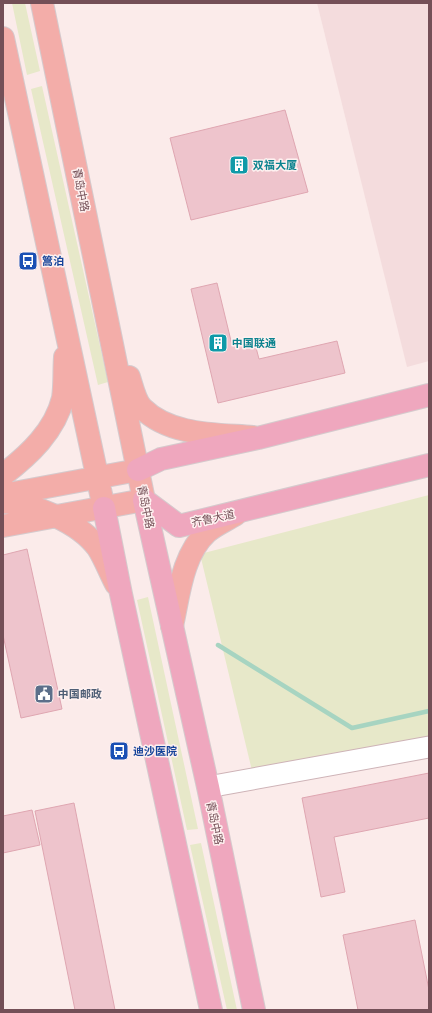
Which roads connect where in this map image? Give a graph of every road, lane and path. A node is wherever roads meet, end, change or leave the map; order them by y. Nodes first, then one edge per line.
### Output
1 (42, 3) edge
2 (3, 38) edge
3 (107, 322) junction
4 (67, 330) junction
5 (429, 395) edge
6 (258, 438) junction
7 (429, 465) edge
8 (138, 470) junction
9 (3, 475) edge
10 (98, 477) junction
11 (3, 495) edge
12 (144, 500) junction
13 (3, 502) edge
14 (104, 508) junction
15 (240, 512) junction
16 (56, 516) junction
17 (3, 526) edge
18 (121, 594) junction
19 (172, 626) junction
20 (429, 747) edge
21 (208, 787) junction
22 (211, 1010) edge
23 (254, 1010) edge

1 - 3 main road, 青岛中路
2 - 4 main road
3 - 6 main road
3 - 8 main road, 青岛中路
4 - 9 main road
4 - 10 main road
5 - 6 highway
6 - 8 highway
7 - 15 highway, 齐鲁大道
8 - 10 main road
8 - 12 main road, 青岛中路
10 - 11 main road
10 - 14 main road
12 - 14 main road
12 - 15 highway, 齐鲁大道
12 - 19 highway, 青岛中路
13 - 16 main road
14 - 16 main road
14 - 18 highway
15 - 19 main road
16 - 17 main road
16 - 18 main road
18 - 22 highway
19 - 21 highway, 青岛中路
20 - 21 street
21 - 23 highway, 青岛中路

